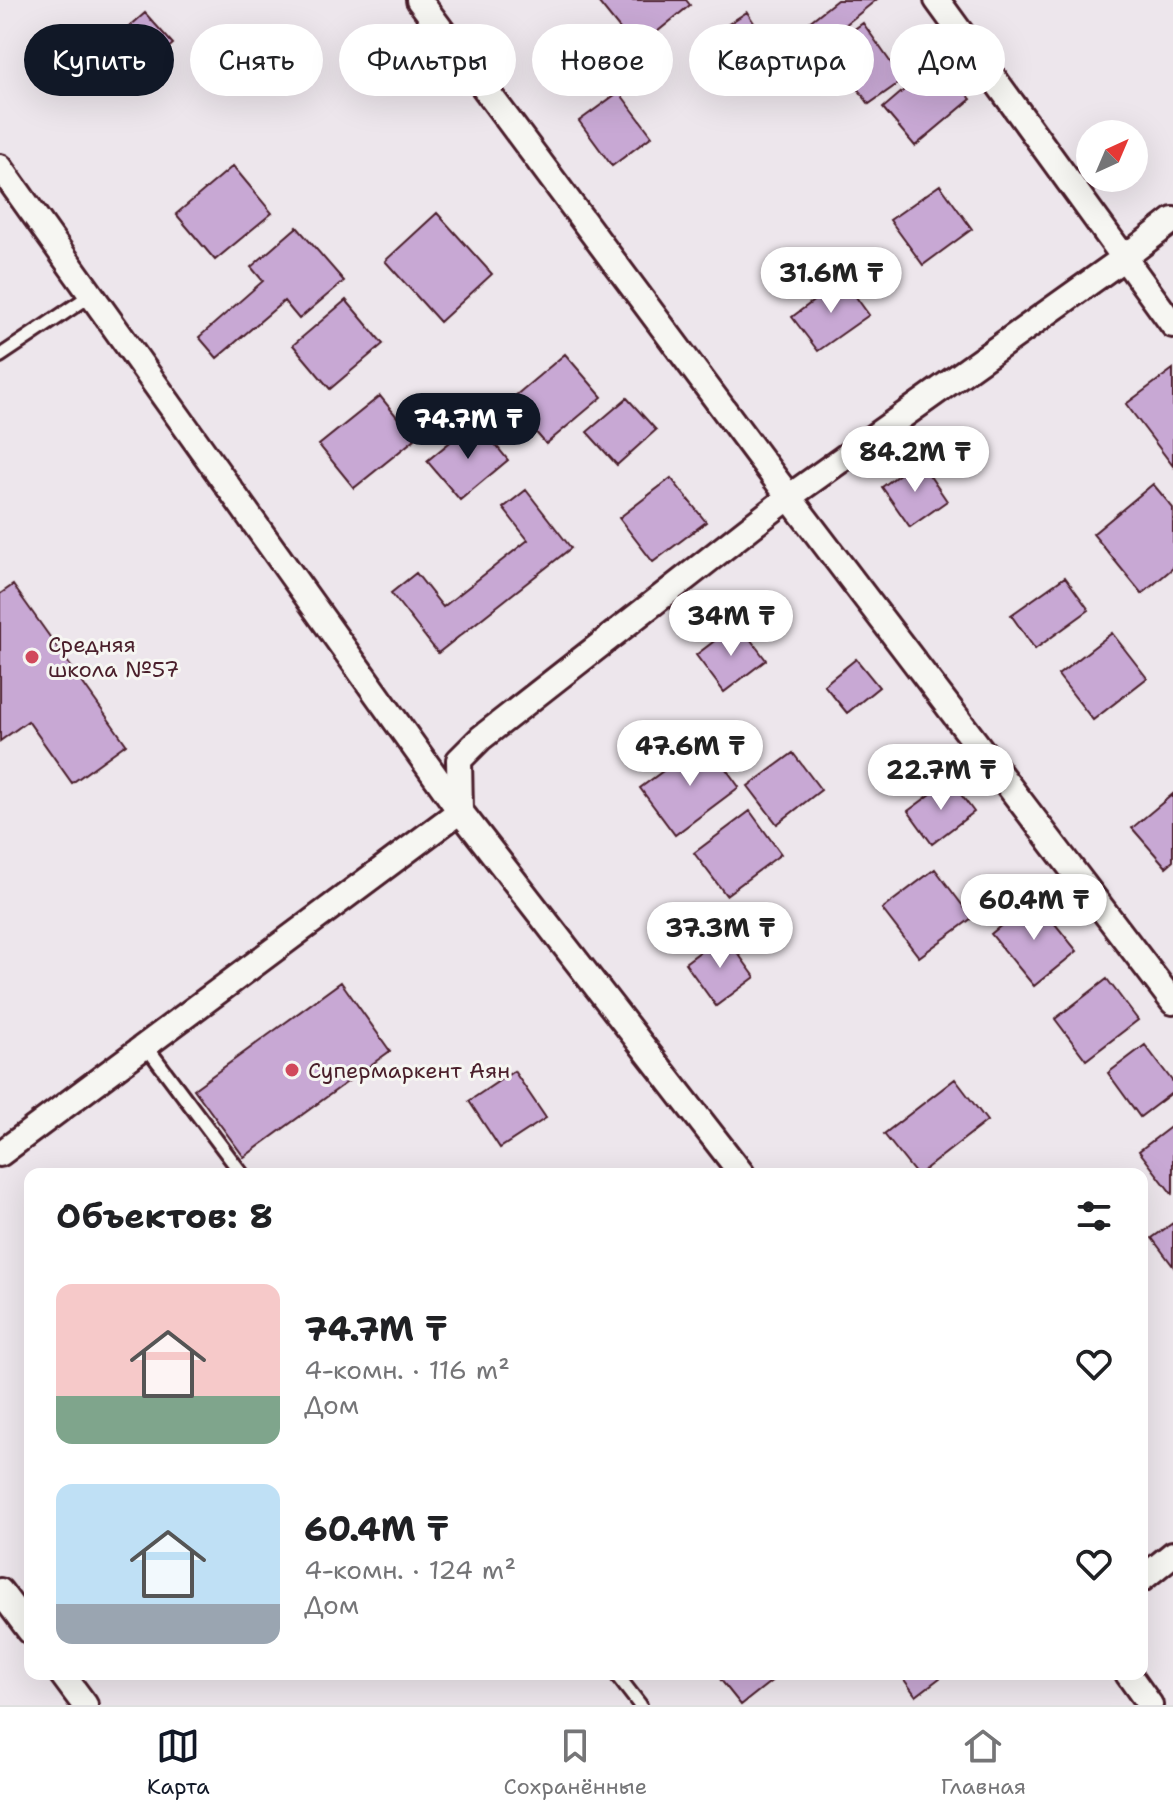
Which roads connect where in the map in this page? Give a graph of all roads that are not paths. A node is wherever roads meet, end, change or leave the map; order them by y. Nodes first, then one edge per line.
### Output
1 (419, 0) edge
2 (937, 0) edge
3 (0, 167) edge
4 (1173, 220) edge
5 (1124, 258) junction
6 (91, 295) junction
7 (1173, 325) edge
8 (0, 356) edge
9 (789, 497) junction
10 (460, 811) junction
11 (1173, 1002) edge
12 (146, 1046) junction
13 (0, 1154) edge
14 (238, 1168) edge
15 (737, 1168) edge
16 (1173, 1554) edge
17 (1148, 1574) edge
18 (0, 1591) edge
19 (24, 1623) edge
20 (66, 1680) edge
21 (621, 1680) edge
22 (1132, 1680) edge
23 (85, 1705) edge
24 (640, 1705) edge
25 (1150, 1705) edge

1 - 9 street
2 - 5 street
3 - 6 street
4 - 5 street
5 - 7 street
5 - 9 street
6 - 8 lane
6 - 10 street
9 - 10 street
9 - 11 street
10 - 12 street
10 - 15 street
12 - 13 street
12 - 14 lane
16 - 17 street
18 - 19 street
20 - 23 street
21 - 24 lane
22 - 25 street

